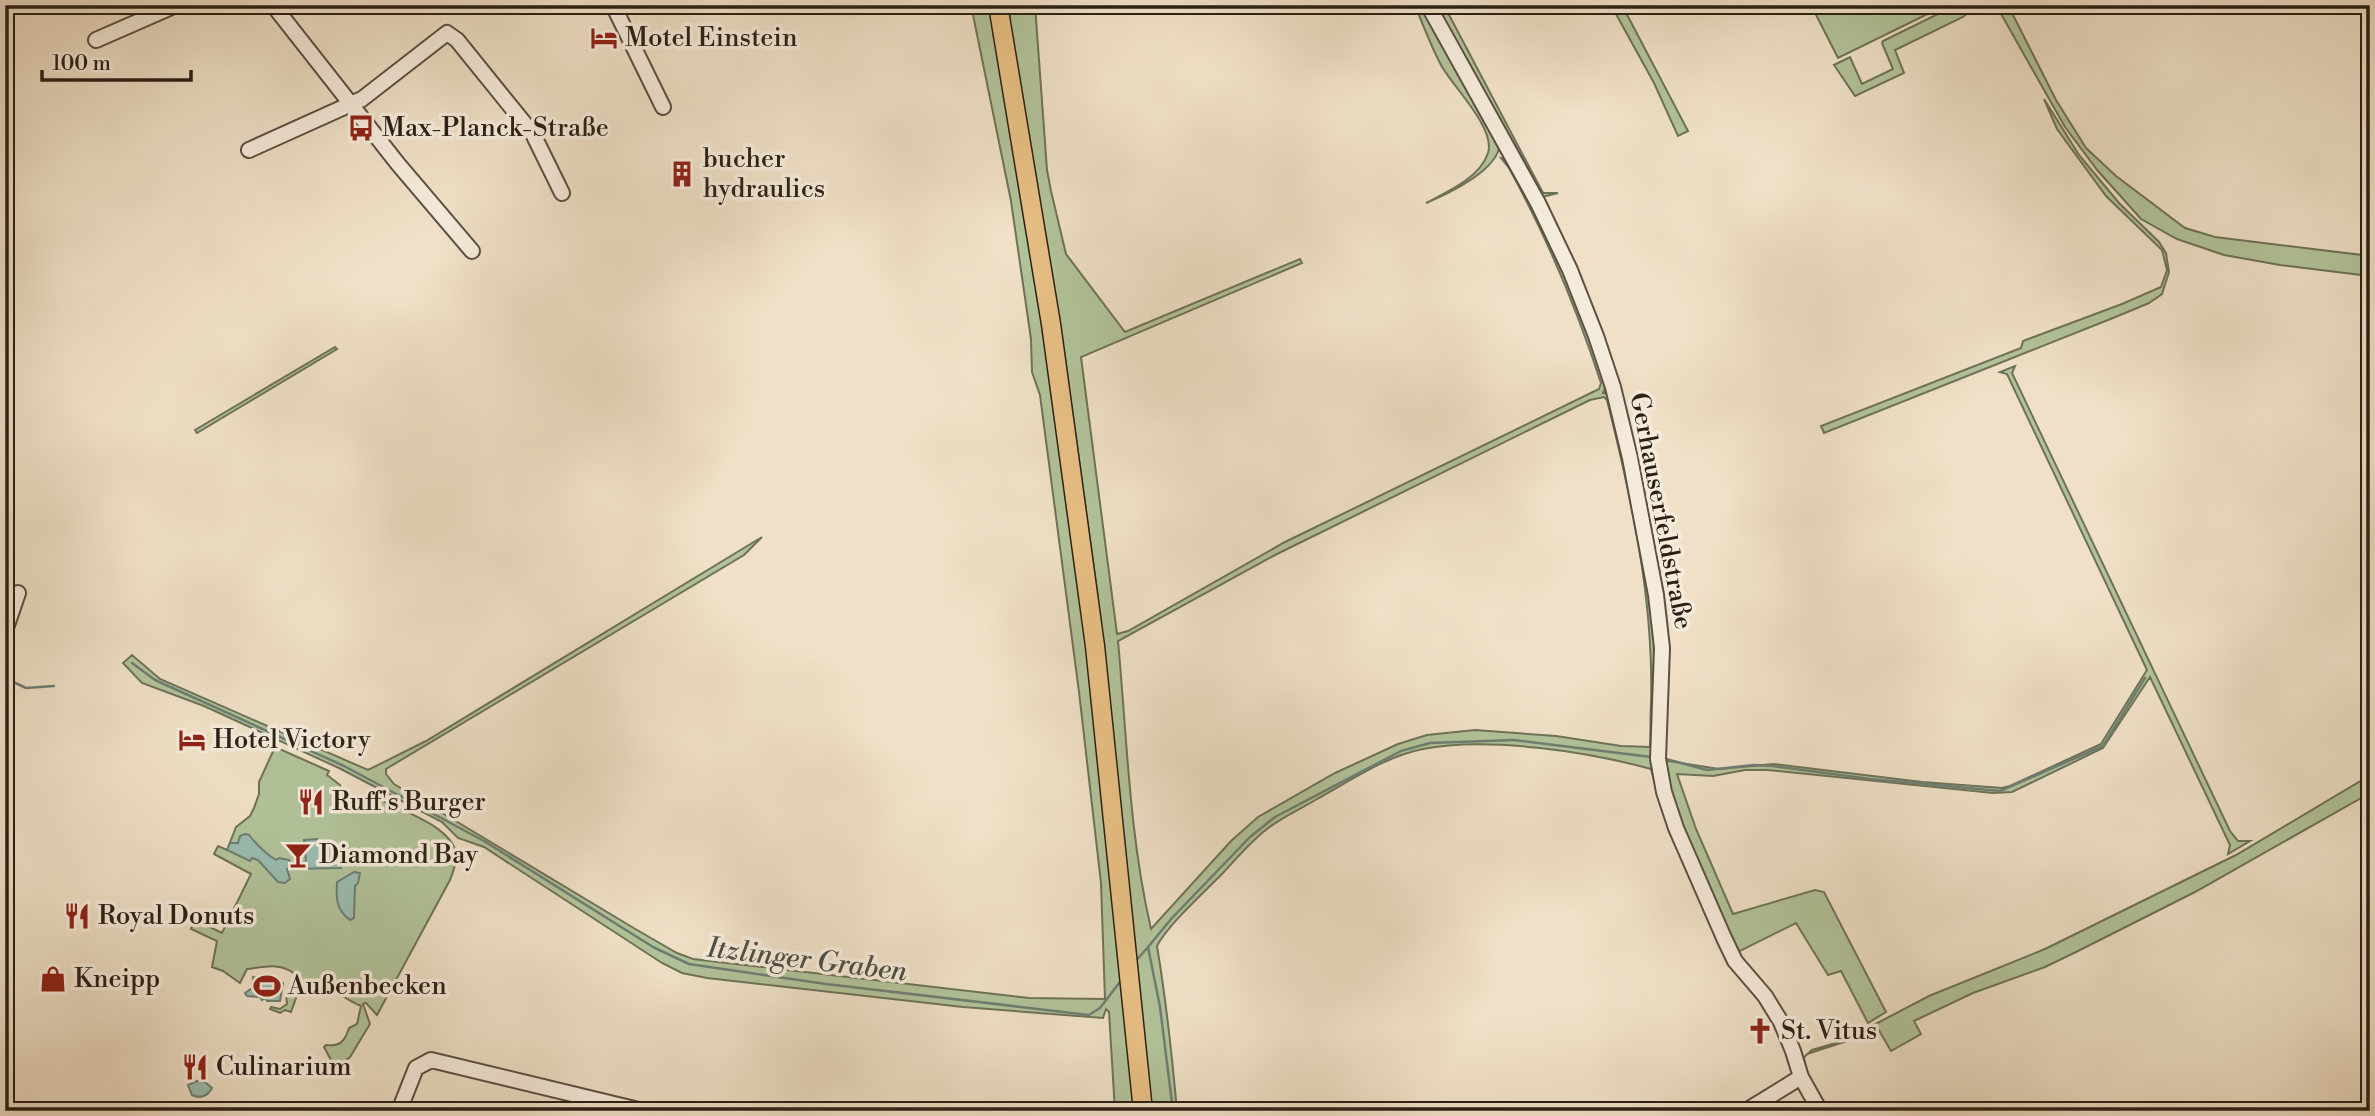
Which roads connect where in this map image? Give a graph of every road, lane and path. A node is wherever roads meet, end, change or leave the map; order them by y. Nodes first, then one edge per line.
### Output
1 (176, 5) edge
2 (273, 5) edge
3 (613, 5) edge
4 (998, 5) edge
5 (1428, 5) edge
6 (96, 40) dead end
7 (350, 104) junction
8 (663, 107) dead end
9 (250, 150) dead end
10 (562, 193) dead end
11 (472, 251) dead end
12 (18, 593) dead end
13 (5, 631) edge
14 (1801, 1077) junction
15 (399, 1111) edge
16 (643, 1111) edge
17 (1143, 1111) edge
18 (1746, 1111) edge
19 (1820, 1111) edge

1 - 6 street
2 - 7 street
3 - 8 street
4 - 17 main road
5 - 14 street, Gerhauserfeldstraße
7 - 9 street
7 - 10 street
7 - 11 street
12 - 13 street
14 - 18 street
14 - 19 street, Gerhauserfeldstraße
15 - 16 street

